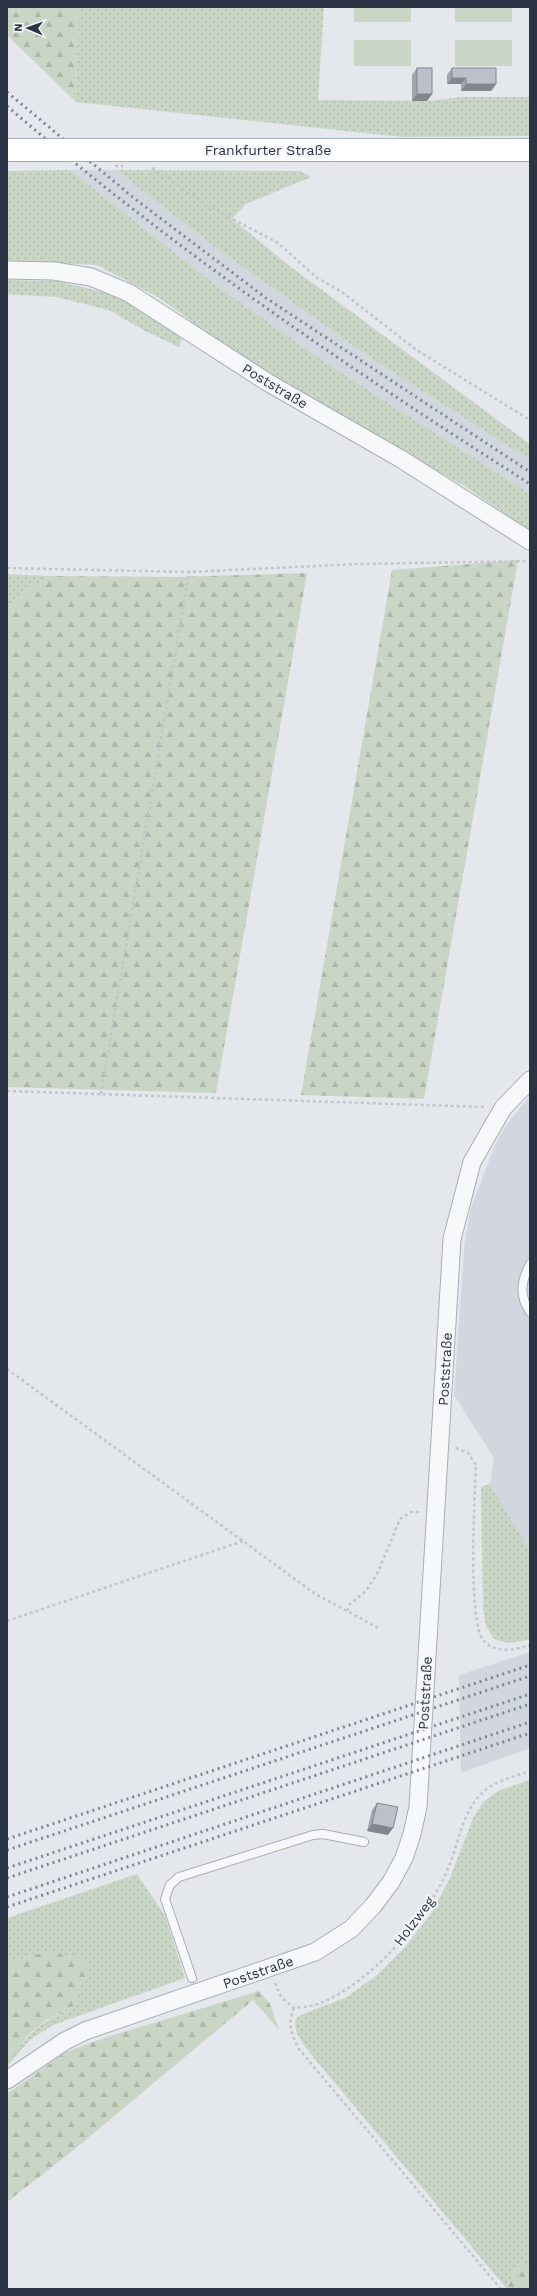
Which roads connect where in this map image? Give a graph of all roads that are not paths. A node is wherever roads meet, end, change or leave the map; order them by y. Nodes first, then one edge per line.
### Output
1 (7, 150) edge
2 (530, 150) edge
3 (7, 270) edge
4 (530, 541) edge
5 (530, 1080) edge
6 (530, 1264) edge
7 (530, 1312) edge
8 (364, 1842) dead end
9 (192, 1978) dead end
10 (7, 2080) edge

1 - 2 main road, Frankfurter Straße, bridge
3 - 4 street, Poststraße
5 - 10 street, Poststraße
6 - 7 lane
8 - 9 lane

